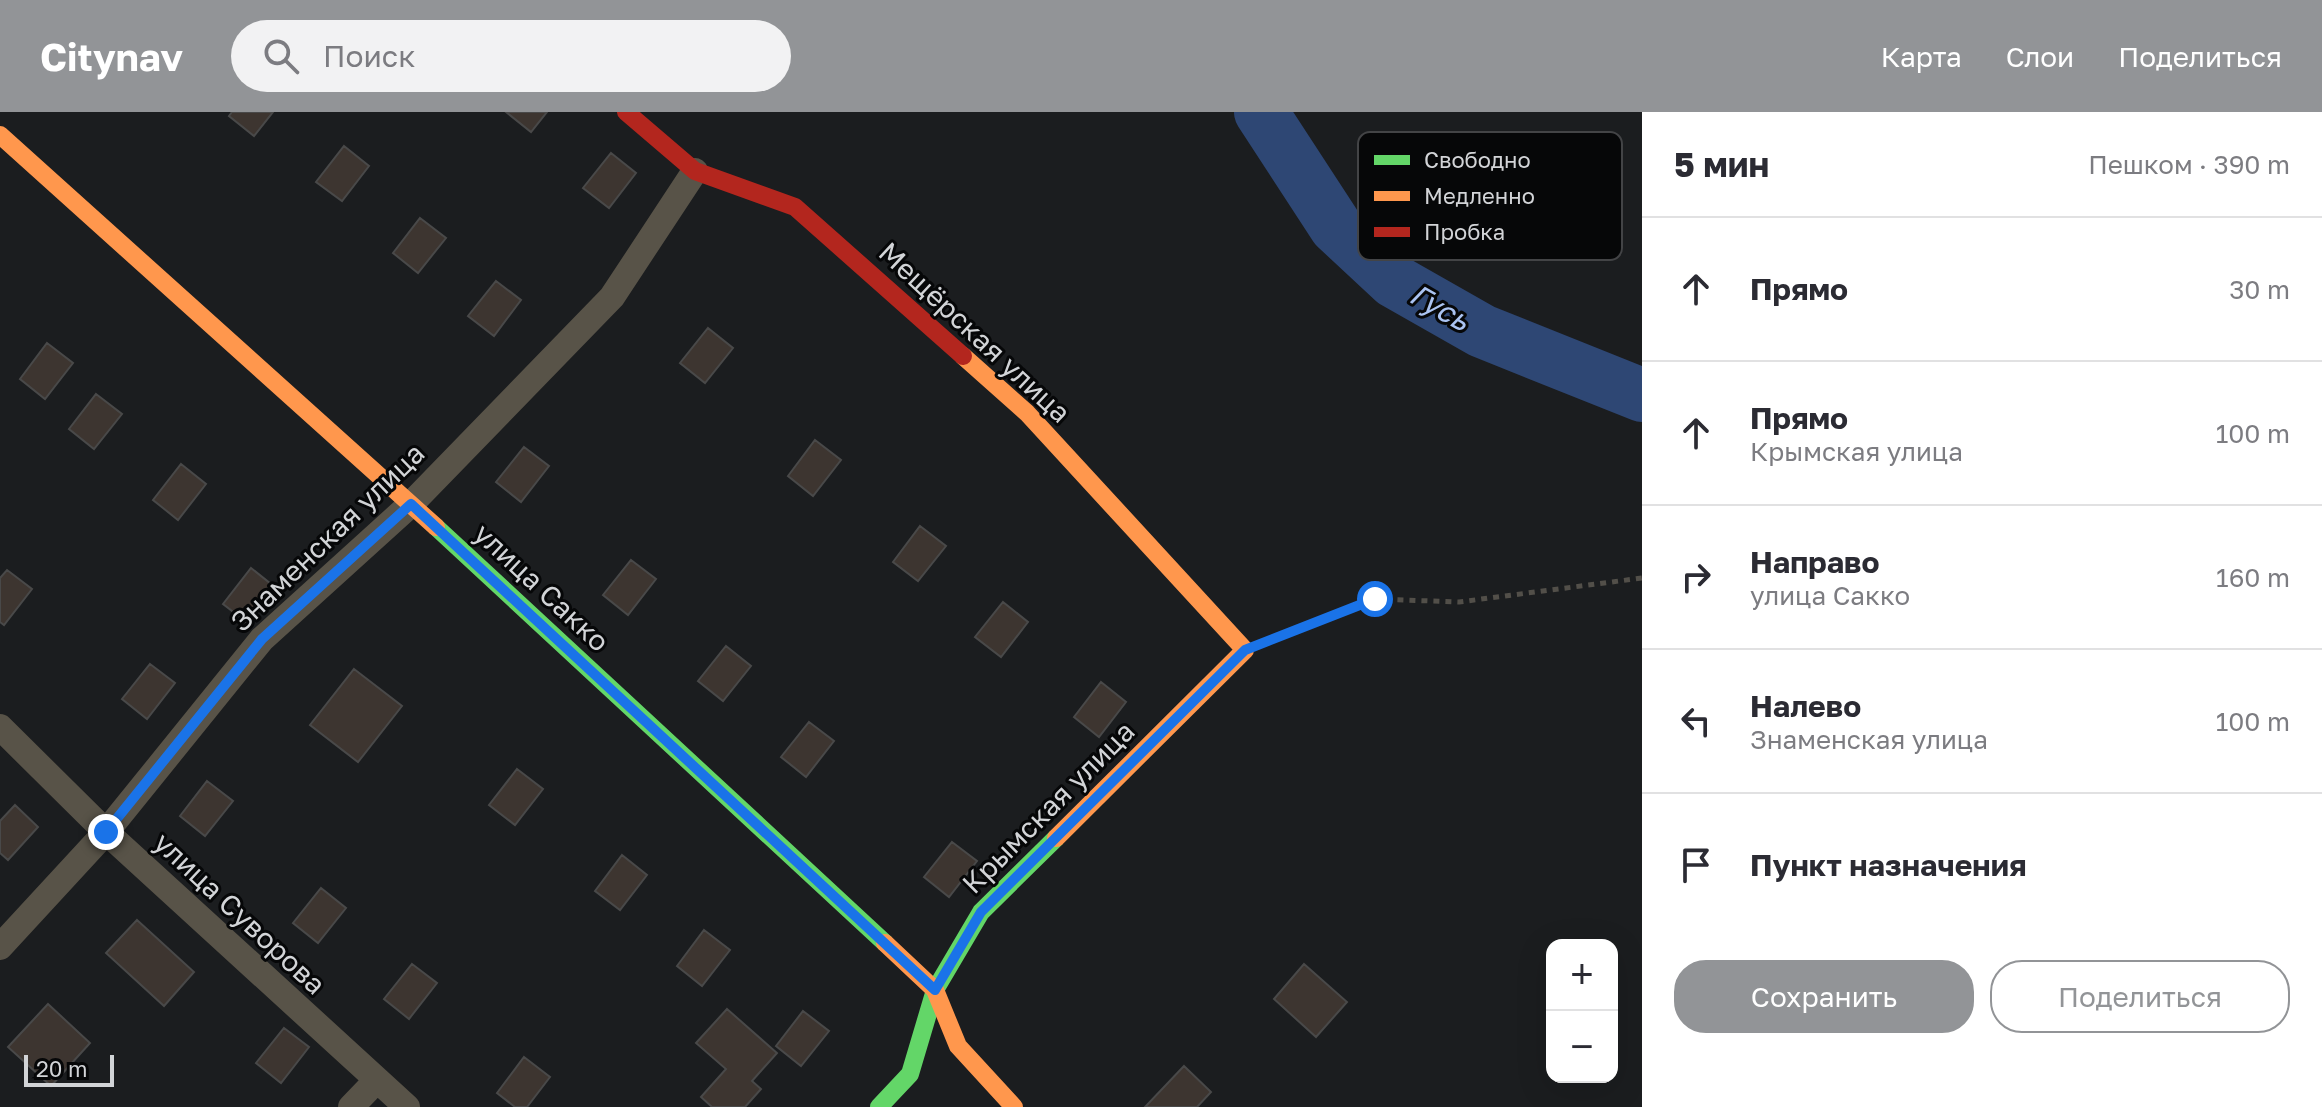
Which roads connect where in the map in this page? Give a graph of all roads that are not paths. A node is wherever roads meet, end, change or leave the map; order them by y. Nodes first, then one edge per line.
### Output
1 (626, 112) edge
2 (0, 135) edge
3 (695, 171) junction
4 (411, 504) junction
5 (1245, 650) joint
6 (0, 727) edge
7 (106, 832) junction
8 (0, 947) edge
9 (935, 990) junction
10 (376, 1081) junction
11 (351, 1107) edge
12 (407, 1107) edge
13 (879, 1107) edge
14 (1014, 1107) edge

1 - 3 street, Мещёрская улица
2 - 4 street, улица Сакко
3 - 4 street, Знаменская улица
3 - 5 street, Мещёрская улица
4 - 7 street, Знаменская улица
4 - 9 street, улица Сакко
5 - 9 street, Крымская улица
6 - 7 street, улица Суворова
7 - 8 street, Знаменская улица
7 - 10 street, улица Суворова
9 - 13 street, Крымская улица
9 - 14 street, улица Сакко
10 - 11 street
10 - 12 street, улица Суворова

